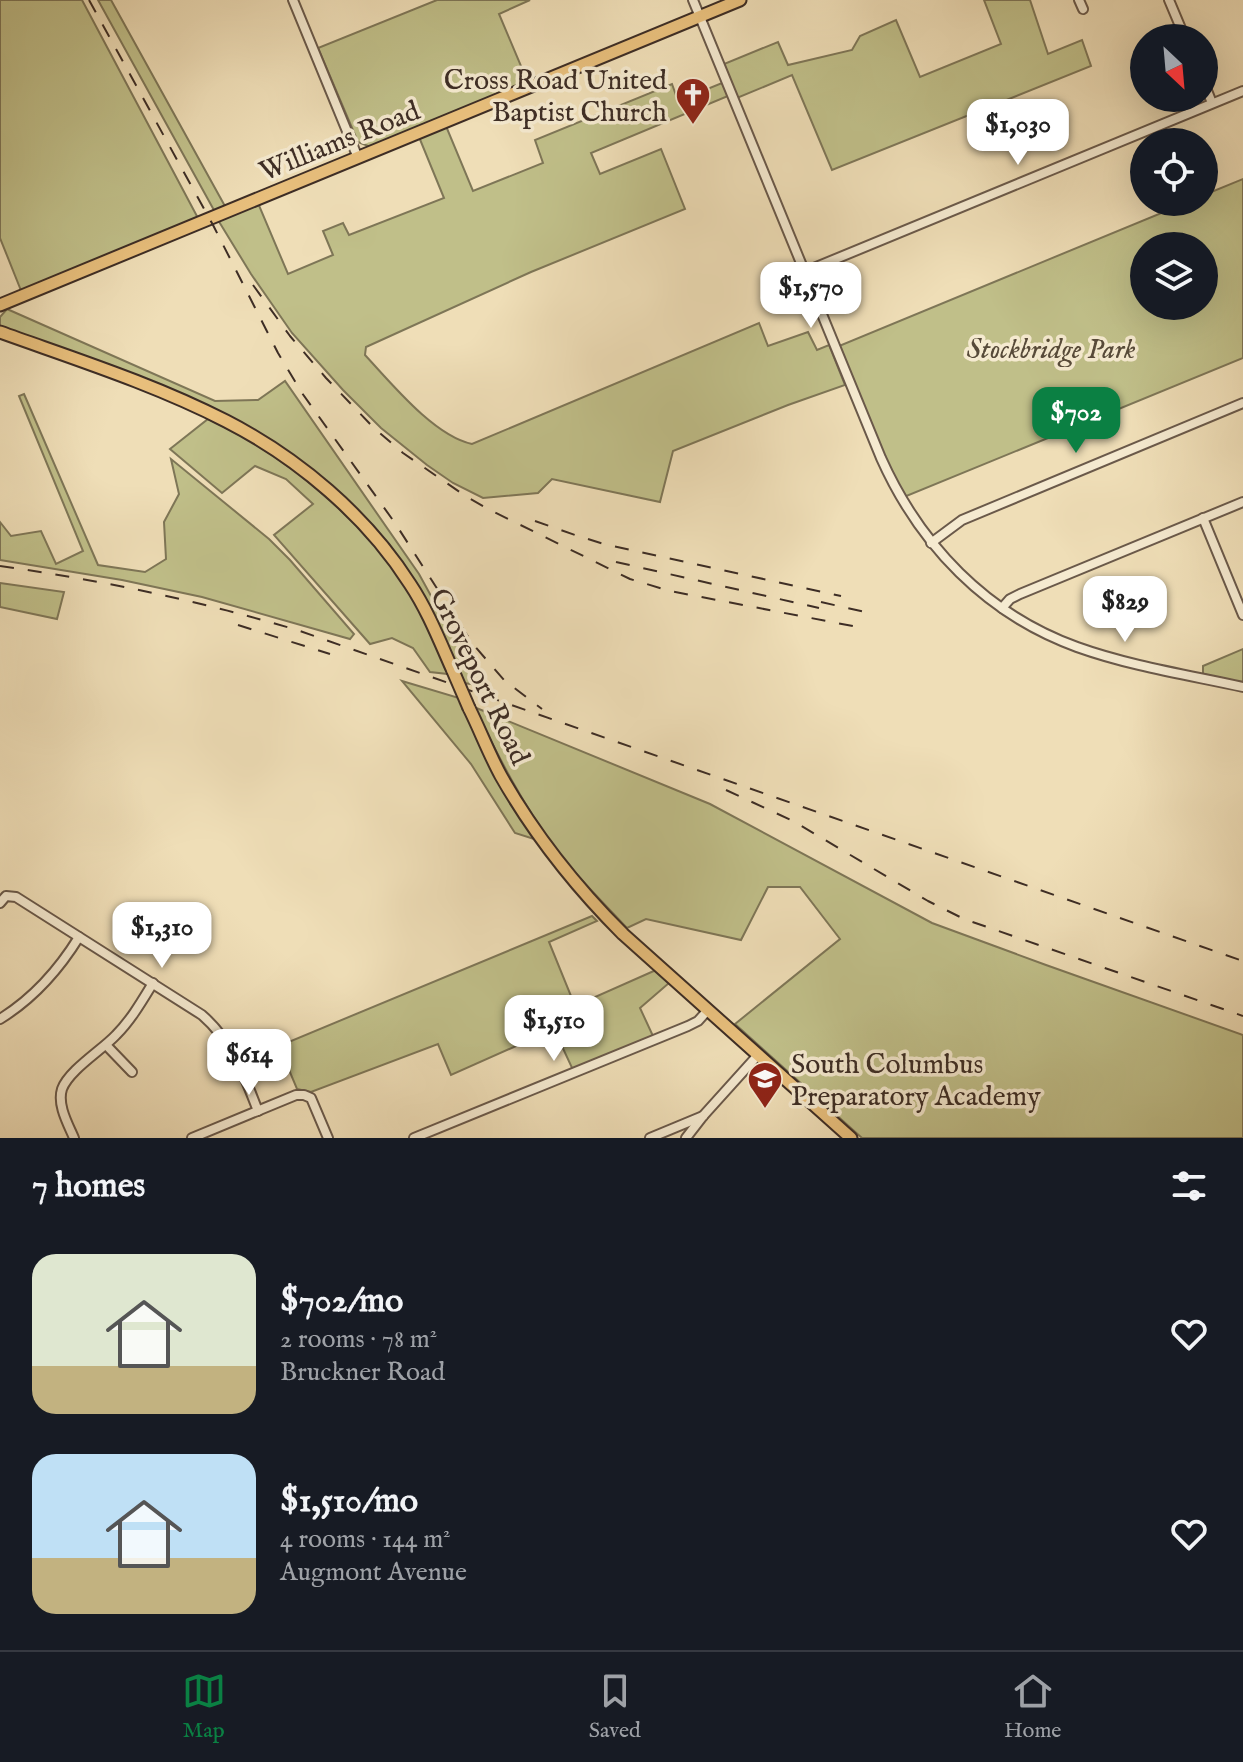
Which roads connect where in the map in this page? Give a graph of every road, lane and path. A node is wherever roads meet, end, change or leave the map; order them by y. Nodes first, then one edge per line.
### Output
1 (293, 0) edge
2 (693, 0) edge
3 (740, 0) edge
4 (1169, 0) edge
5 (700, 17) junction
6 (1179, 24) edge
7 (1243, 91) edge
8 (1218, 101) edge
9 (1190, 112) edge
10 (358, 158) junction
11 (804, 272) junction
12 (0, 305) edge
13 (0, 332) edge
14 (1243, 403) edge
15 (1243, 502) edge
16 (1203, 518) junction
17 (931, 543) junction
18 (1002, 608) junction
19 (1243, 615) edge
20 (1243, 687) edge
21 (3, 900) edge
22 (79, 937) junction
23 (153, 983) junction
24 (708, 1010) junction
25 (0, 1019) edge
26 (106, 1045) junction
27 (758, 1055) junction
28 (132, 1072) dead end
29 (258, 1111) junction
30 (703, 1116) junction
31 (74, 1138) edge
32 (192, 1138) edge
33 (328, 1138) edge
34 (414, 1138) edge
35 (650, 1138) edge
36 (686, 1138) edge
37 (851, 1138) edge

1 - 10 street
2 - 5 street
3 - 5 main road, Williams Road
4 - 6 street
5 - 10 main road, Williams Road
5 - 11 street
7 - 8 street
9 - 11 street
10 - 12 main road, Williams Road
11 - 17 street
13 - 24 main road, Groveport Road, bridge
14 - 17 street
15 - 16 street
16 - 18 street
16 - 19 street
17 - 18 street
18 - 20 street
21 - 22 street
22 - 23 street
22 - 25 street
23 - 26 street
23 - 29 street
24 - 27 main road, Groveport Road
24 - 34 street
26 - 28 street
26 - 31 street
27 - 30 street
27 - 37 main road, Groveport Road
29 - 32 street
29 - 33 street
30 - 35 street
30 - 36 street

